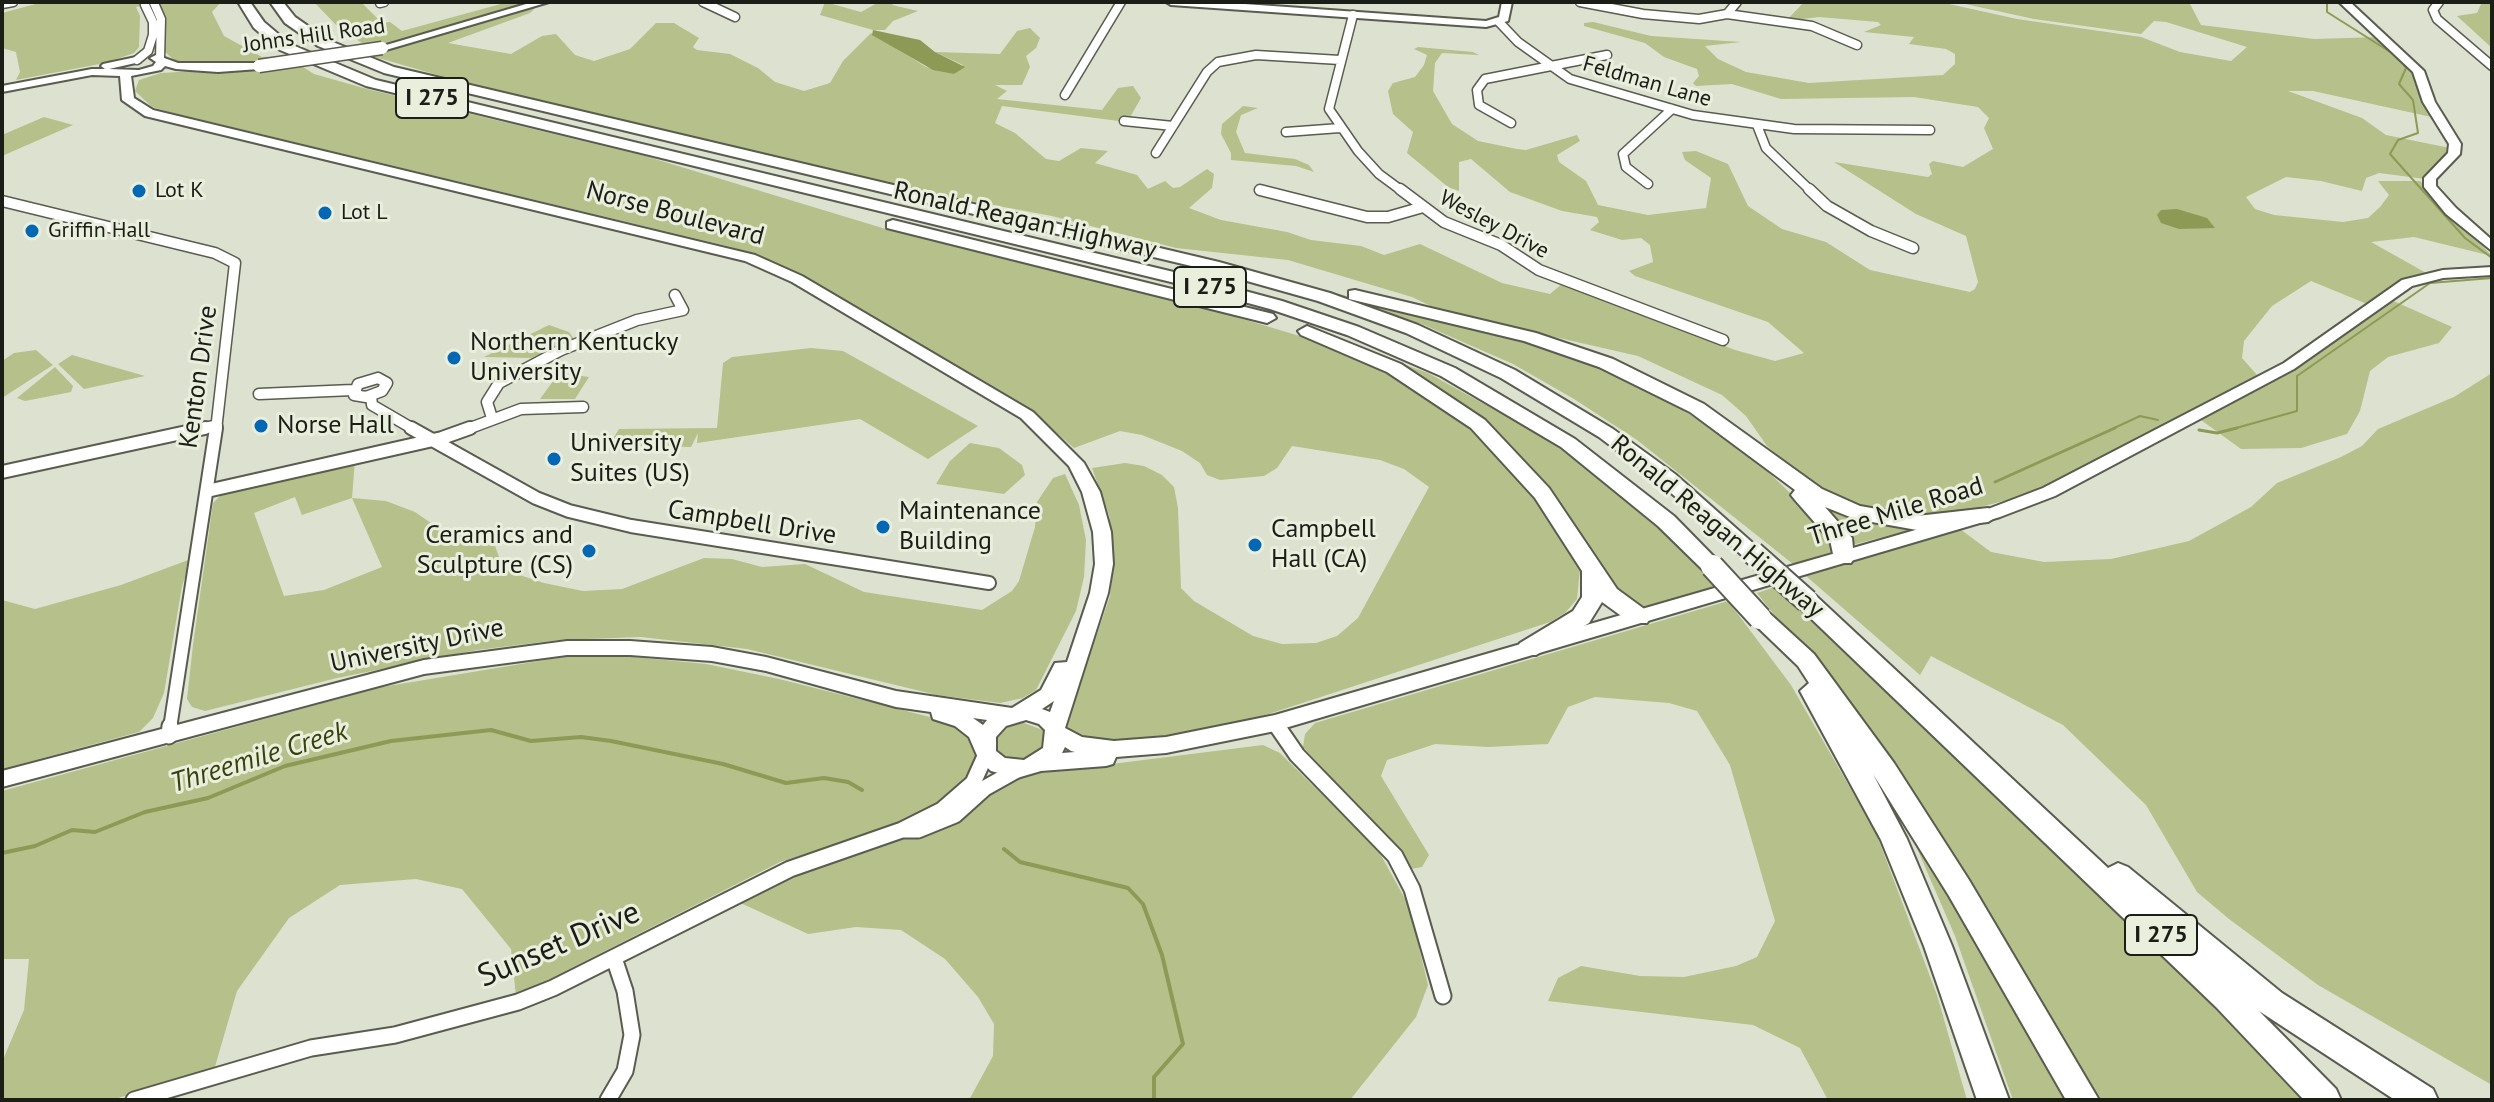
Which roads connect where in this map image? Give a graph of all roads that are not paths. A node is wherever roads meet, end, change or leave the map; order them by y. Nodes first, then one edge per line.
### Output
1 (13, 2) edge
2 (244, 2) edge
3 (276, 2) edge
4 (544, 2) edge
5 (703, 2) edge
6 (1121, 2) edge
7 (1171, 2) edge
8 (1507, 2) edge
9 (1580, 2) edge
10 (1737, 2) edge
11 (2344, 2) edge
12 (2439, 2) edge
13 (2, 4) edge
14 (150, 4) edge
15 (1727, 14) junction
16 (1353, 15) junction
17 (735, 17) dead end
18 (1499, 22) junction
19 (1857, 45) dead end
20 (1607, 55) dead end
21 (136, 60) junction
22 (161, 60) junction
23 (1340, 60) junction
24 (1547, 65) junction
25 (2492, 66) edge
26 (227, 67) junction
27 (146, 72) junction
28 (124, 74) junction
29 (2, 87) edge
30 (1065, 95) dead end
31 (1672, 109) junction
32 (174, 117) junction
33 (1124, 121) dead end
34 (1511, 123) dead end
35 (1757, 125) junction
36 (1173, 126) junction
37 (1340, 128) junction
38 (1930, 130) dead end
39 (1286, 132) dead end
40 (643, 149) junction
41 (1156, 153) dead end
42 (1648, 184) dead end
43 (1260, 190) dead end
44 (2, 201) edge
45 (1423, 207) junction
46 (2492, 247) edge
47 (1913, 248) dead end
48 (1213, 266) junction
49 (2489, 271) edge
50 (675, 295) dead end
51 (1723, 340) dead end
52 (353, 390) junction
53 (259, 394) dead end
54 (371, 396) junction
55 (583, 407) dead end
56 (492, 418) junction
57 (217, 425) junction
58 (430, 439) junction
59 (1765, 456) junction
60 (2, 472) edge
61 (207, 491) junction
62 (1988, 515) junction
63 (1843, 558) junction
64 (1593, 572) junction
65 (989, 583) dead end
66 (1639, 617) junction
67 (1760, 618) junction
68 (1085, 637) junction
69 (1528, 649) junction
70 (896, 699) junction
71 (1013, 714) junction
72 (1275, 723) junction
73 (1056, 730) junction
74 (169, 736) junction
75 (985, 748) junction
76 (1041, 763) junction
77 (1017, 770) junction
78 (1992, 775) junction
79 (2, 779) edge
80 (902, 830) junction
81 (614, 958) junction
82 (1951, 982) junction
83 (1443, 996) dead end
84 (134, 1100) edge
85 (608, 1100) edge
86 (1978, 1100) edge
87 (1993, 1100) edge
88 (2083, 1100) edge
89 (2325, 1100) edge
90 (2422, 1100) edge

1 - 13 street
2 - 40 highway, Ronald Reagan Highway / I 275
3 - 48 highway, Ronald Reagan Highway / I 275
4 - 26 street, Johns Hill Road, bridge
5 - 17 street
6 - 30 street
7 - 16 street
8 - 18 street
9 - 15 street
10 - 15 street
11 - 46 street
12 - 25 street
14 - 21 street
14 - 22 street
15 - 19 street
16 - 18 street
16 - 23 street, Wesley Drive
18 - 24 street, Feldman Lane
20 - 24 street
21 - 22 street, Johns Hill Road
21 - 28 street
21 - 29 street
22 - 26 street, Johns Hill Road
22 - 27 street
23 - 36 street
23 - 37 street, Wesley Drive
24 - 31 street, Feldman Lane
24 - 34 street
26 - 27 street, Johns Hill Road
27 - 28 street, Johns Hill Road
27 - 32 street, Norse Boulevard
28 - 29 street
28 - 32 street, Norse Boulevard
31 - 35 street, Feldman Lane
31 - 42 street
32 - 68 street, Norse Boulevard
33 - 36 street
35 - 38 street, Feldman Lane
35 - 47 street
36 - 41 street
37 - 39 street
37 - 45 street, Wesley Drive
40 - 64 highway
40 - 67 highway, Ronald Reagan Highway / I 275, bridge
43 - 45 street
44 - 57 street, Kenton Drive
45 - 51 street, Wesley Drive
48 - 59 highway
48 - 78 highway, Ronald Reagan Highway / I 275, bridge
49 - 62 street, Three Mile Road
50 - 56 street
52 - 53 street
52 - 54 street, Campbell Drive
52 - 54 street
54 - 58 street, Campbell Drive
55 - 56 street
56 - 58 street
57 - 60 street
57 - 61 street, Kenton Drive
58 - 61 street
58 - 65 street, Campbell Drive
59 - 62 highway
59 - 63 highway
61 - 74 street, Kenton Drive
62 - 63 street, Three Mile Road
63 - 66 street, Three Mile Road
64 - 66 highway
64 - 69 highway
66 - 69 street, Three Mile Road
67 - 82 highway, Ronald Reagan Highway / I 275
67 - 88 highway
68 - 71 street, Norse Boulevard
68 - 73 street, Norse Boulevard
69 - 72 street, Three Mile Road
70 - 71 street, University Drive
70 - 74 street, University Drive
70 - 75 street, University Drive
71 - 73 street
71 - 75 street
72 - 73 street, Three Mile Road
72 - 76 street, Three Mile Road
72 - 83 street
73 - 76 street
74 - 79 street, University Drive
75 - 77 street
75 - 80 street, Sunset Drive
76 - 77 street
77 - 80 street, Sunset Drive
78 - 89 highway, Ronald Reagan Highway / I 275
78 - 90 highway
80 - 81 street, Sunset Drive
81 - 84 street, Sunset Drive
81 - 85 street
82 - 86 highway
82 - 87 highway, Ronald Reagan Highway / I 275

